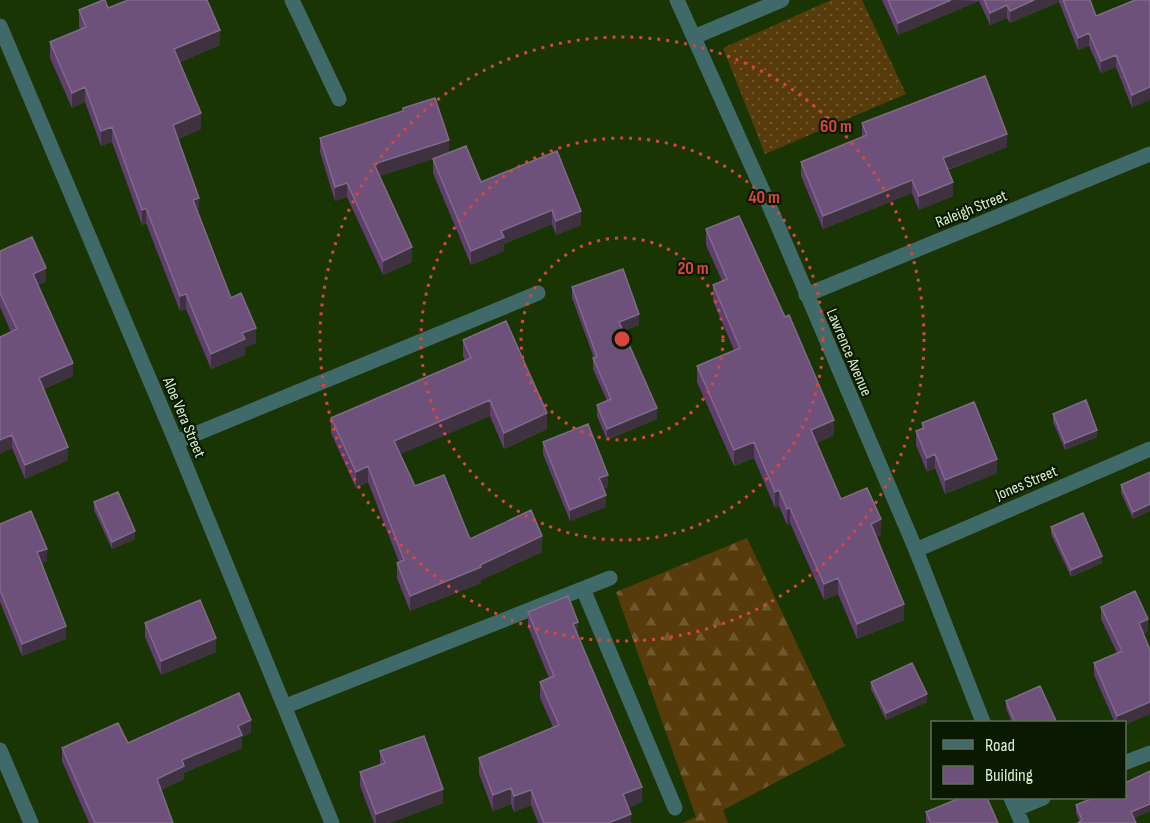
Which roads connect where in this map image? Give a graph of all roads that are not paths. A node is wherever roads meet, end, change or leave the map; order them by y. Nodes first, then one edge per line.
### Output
1 (292, 0) edge
2 (677, 0) edge
3 (782, 0) edge
4 (2, 36) edge
5 (694, 37) junction
6 (339, 99) dead end
7 (1150, 154) edge
8 (538, 293) dead end
9 (806, 295) junction
10 (176, 442) junction
11 (1150, 449) edge
12 (916, 550) junction
13 (610, 578) dead end
14 (583, 589) junction
15 (286, 706) junction
16 (982, 721) edge
17 (0, 750) edge
18 (1150, 753) edge
19 (1126, 763) edge
20 (1041, 799) edge
21 (675, 808) dead end
22 (1016, 810) edge
23 (32, 823) edge
24 (332, 823) edge

1 - 6 street
2 - 5 street, Lawrence Avenue
3 - 5 street
4 - 10 street, Aloe Vera Street
5 - 9 street, Lawrence Avenue
7 - 9 street, Raleigh Street
8 - 10 street
9 - 12 street, Lawrence Avenue
10 - 15 street, Aloe Vera Street
11 - 12 street, Jones Street
12 - 16 street, Lawrence Avenue
13 - 14 street
14 - 15 street
14 - 21 street
15 - 24 street, Aloe Vera Street
17 - 23 street
18 - 19 street
20 - 22 street

